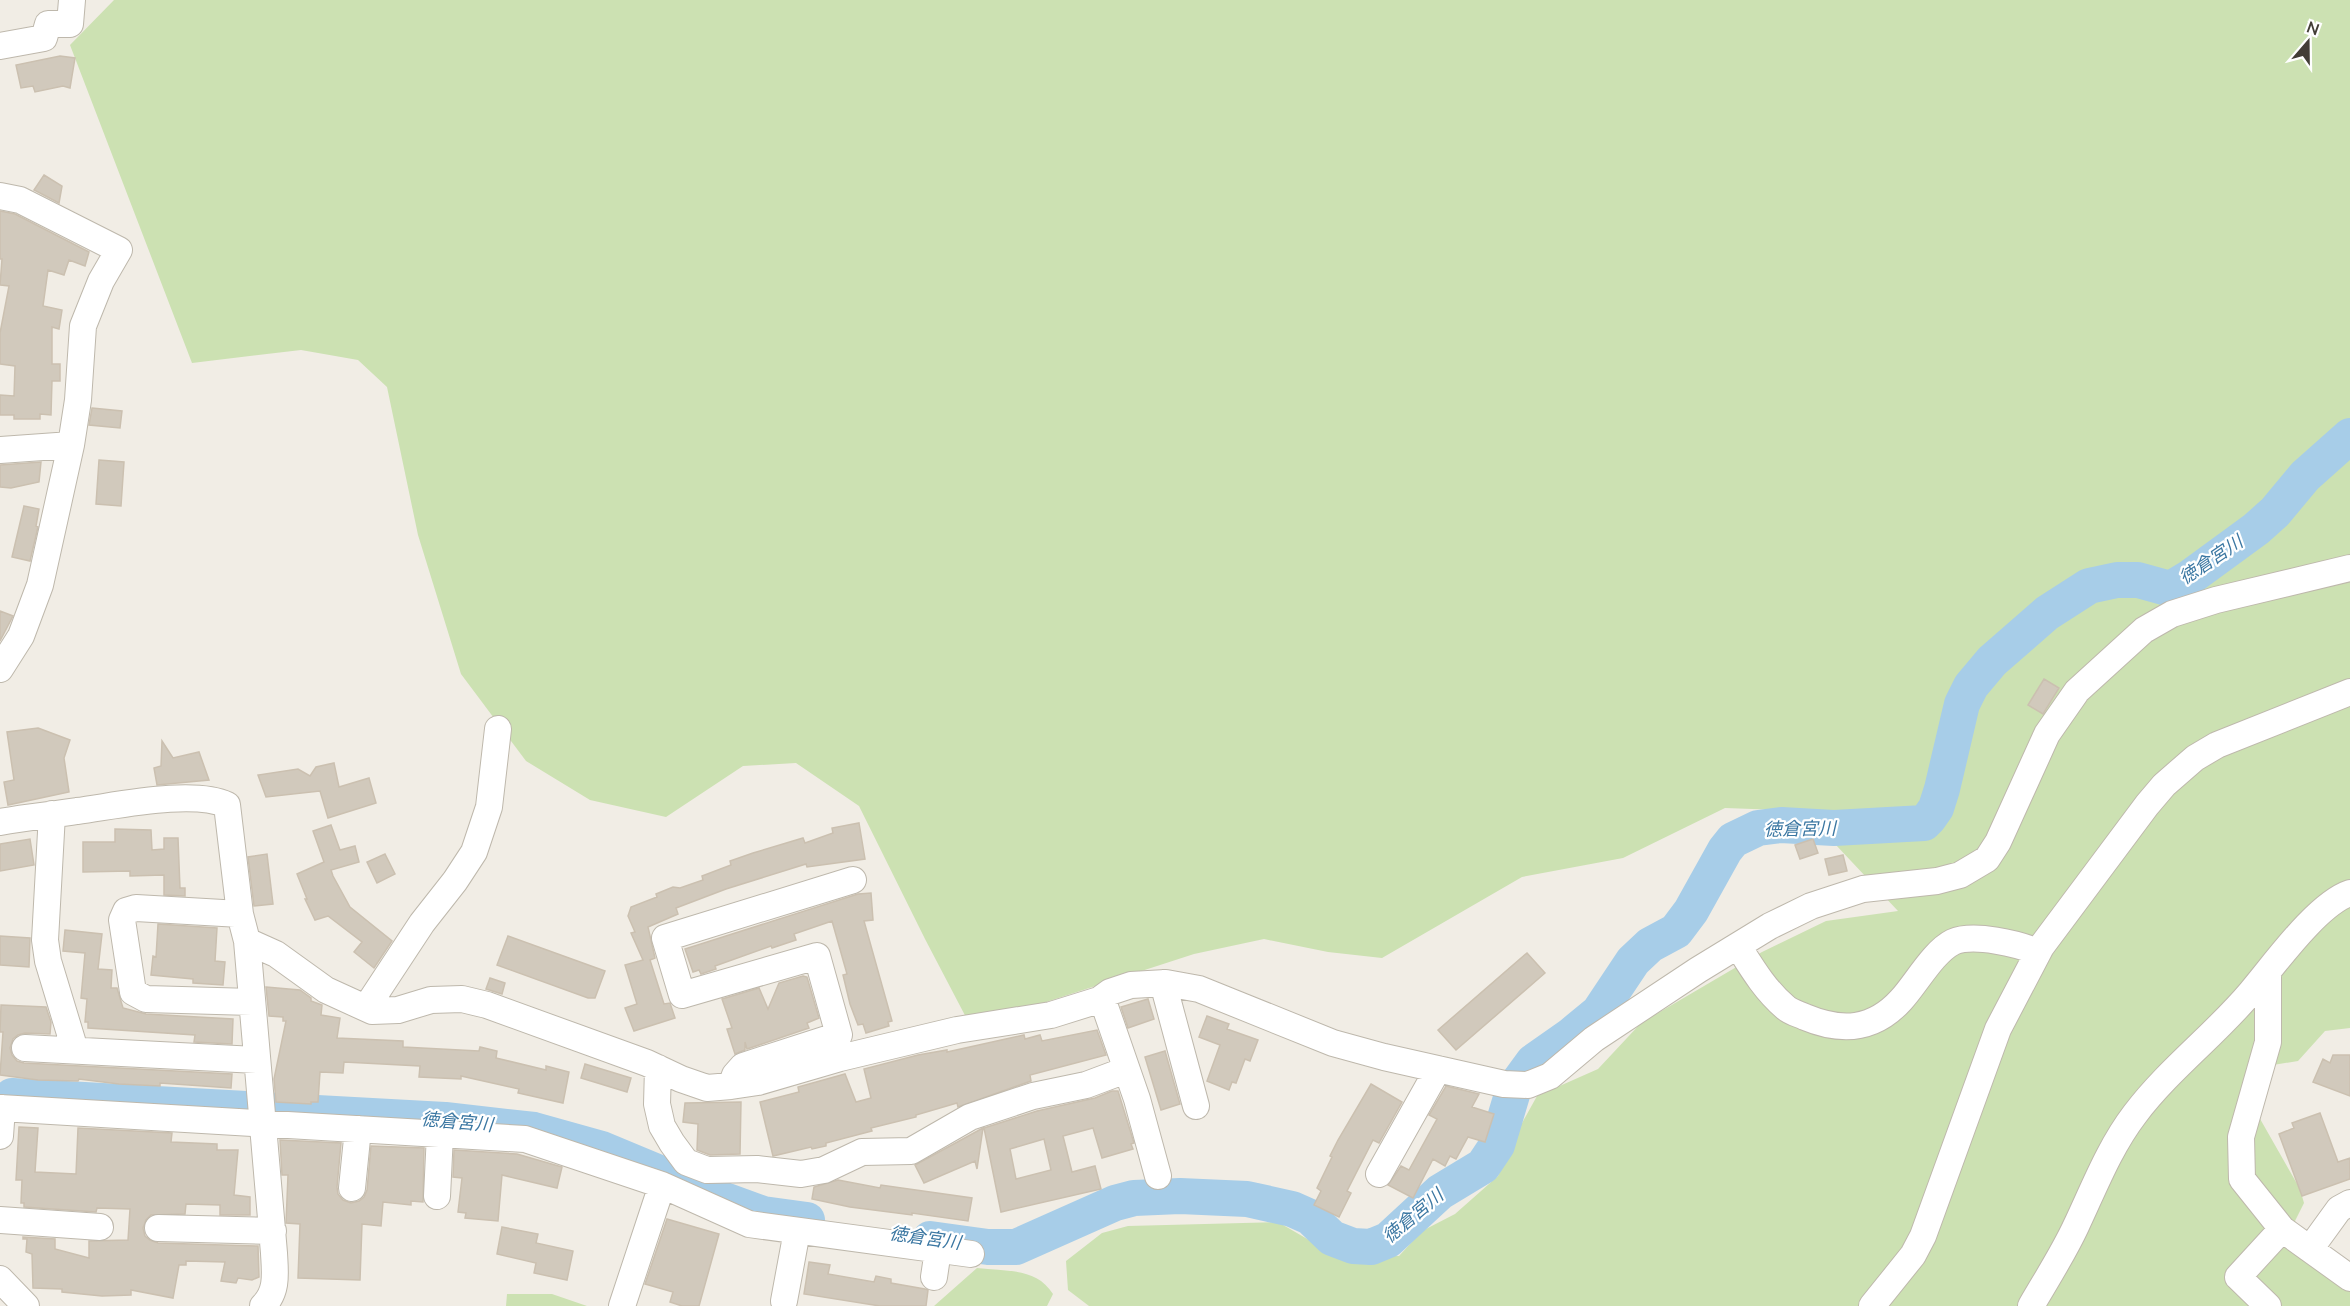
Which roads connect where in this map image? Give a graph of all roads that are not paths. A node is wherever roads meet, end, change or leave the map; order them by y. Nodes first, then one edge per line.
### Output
1 (72, 0) edge
2 (0, 46) edge
3 (0, 196) edge
4 (71, 445) junction
5 (0, 450) edge
6 (2350, 568) edge
7 (0, 669) edge
8 (2350, 692) edge
9 (498, 729) dead end
10 (51, 814) junction
11 (0, 822) edge
12 (853, 880) dead end
13 (2350, 893) edge
14 (240, 914) junction
15 (247, 940) junction
16 (1738, 946) junction
17 (2038, 952) junction
18 (2268, 972) junction
19 (1163, 983) junction
20 (1102, 998) junction
21 (252, 1002) junction
22 (366, 1008) junction
23 (25, 1048) dead end
24 (75, 1050) junction
25 (256, 1060) junction
26 (658, 1068) junction
27 (1438, 1069) junction
28 (1126, 1070) junction
29 (731, 1086) junction
30 (1196, 1106) dead end
31 (1, 1108) edge
32 (263, 1123) junction
33 (358, 1129) junction
34 (440, 1134) junction
35 (0, 1136) edge
36 (1379, 1174) dead end
37 (1158, 1176) dead end
38 (662, 1185) junction
39 (352, 1188) dead end
40 (437, 1196) dead end
41 (2350, 1203) edge
42 (0, 1220) edge
43 (100, 1227) dead end
44 (158, 1228) dead end
45 (2282, 1229) junction
46 (273, 1231) junction
47 (797, 1231) junction
48 (2310, 1249) junction
49 (938, 1250) junction
50 (970, 1254) dead end
51 (934, 1277) dead end
52 (2350, 1278) edge
53 (0, 1279) edge
54 (784, 1301) dead end
55 (26, 1306) edge
56 (263, 1306) edge
57 (622, 1306) edge
58 (1872, 1306) edge
59 (2031, 1306) edge
60 (2268, 1306) edge

1 - 2 street
3 - 4 street
4 - 5 street
4 - 7 street
6 - 16 street
8 - 17 street
9 - 22 street
10 - 11 street
10 - 14 street
10 - 24 street
12 - 29 street
13 - 18 street
14 - 15 street
14 - 21 street
15 - 21 street
15 - 22 street
16 - 17 street
16 - 27 street
17 - 58 street
18 - 45 street
18 - 59 street
19 - 20 street
19 - 27 street
19 - 30 street
20 - 28 street
20 - 29 street
21 - 25 street
22 - 26 street
23 - 24 street
24 - 25 street
25 - 32 street
26 - 28 street
26 - 29 street
27 - 36 street
28 - 37 street
31 - 32 street
31 - 35 street
32 - 33 street
32 - 46 street
33 - 34 street
33 - 39 street
34 - 38 street
34 - 40 street
38 - 47 street
38 - 57 street
41 - 48 street
42 - 43 street
44 - 46 street
45 - 48 street
45 - 60 street
46 - 56 street
47 - 49 street
47 - 54 street
48 - 52 street
49 - 50 street
49 - 51 street
53 - 55 street

